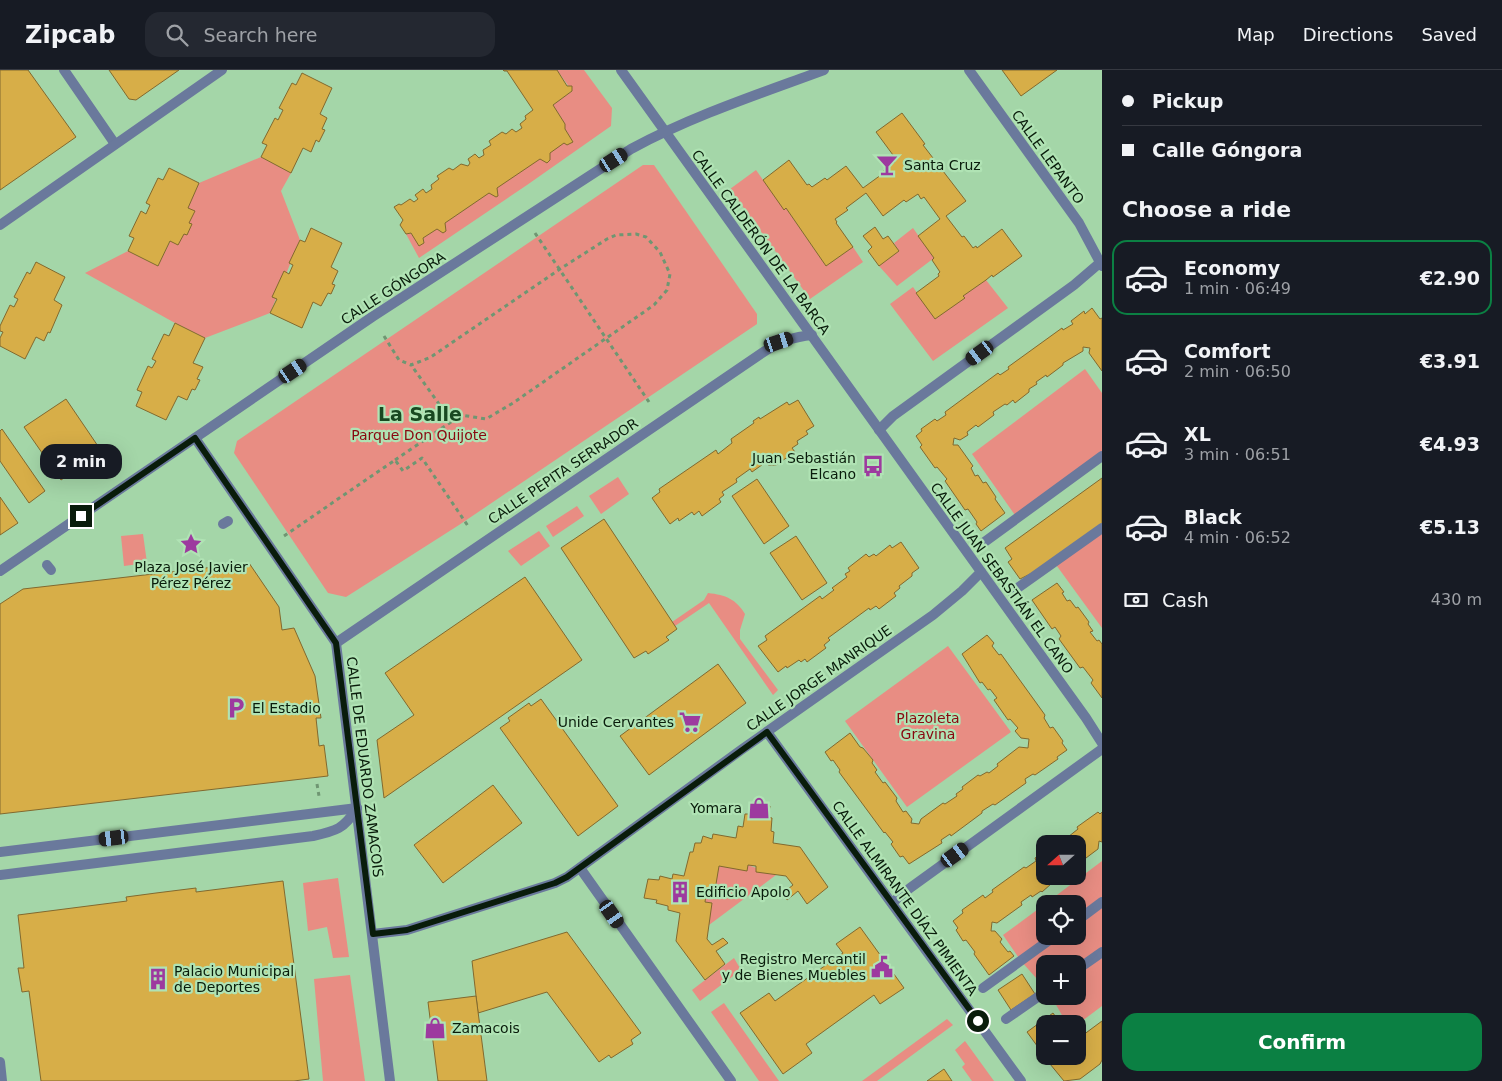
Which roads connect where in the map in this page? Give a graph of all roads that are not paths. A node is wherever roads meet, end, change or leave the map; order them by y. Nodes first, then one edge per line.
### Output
1 (64, 70) edge
2 (222, 70) edge
3 (621, 70) edge
4 (824, 70) edge
5 (969, 70) edge
6 (664, 130) junction
7 (115, 144) junction
8 (0, 225) edge
9 (1101, 263) edge
10 (812, 335) junction
11 (879, 430) junction
12 (195, 438) junction
13 (1102, 456) edge
14 (1102, 528) edge
15 (979, 546) dead end
16 (0, 571) edge
17 (981, 572) junction
18 (1012, 592) dead end
19 (336, 643) junction
20 (767, 732) junction
21 (1102, 743) edge
22 (1102, 749) edge
23 (357, 808) junction
24 (0, 852) edge
25 (580, 868) junction
26 (0, 875) edge
27 (1102, 902) edge
28 (892, 903) junction
29 (1086, 914) edge
30 (373, 934) junction
31 (1043, 945) edge
32 (1102, 952) edge
33 (1086, 963) edge
34 (984, 988) dead end
35 (1036, 998) edge
36 (1006, 1020) dead end
37 (0, 1062) edge
38 (2, 1081) edge
39 (390, 1081) edge
40 (731, 1081) edge
41 (1021, 1081) edge

1 - 7 street
2 - 7 street
3 - 6 street, CALLE CALDERÓN DE LA BARCA
4 - 6 street, CALLE GÓNGORA
5 - 9 street, CALLE LEPANTO
6 - 10 street, CALLE CALDERÓN DE LA BARCA
6 - 12 street, CALLE GÓNGORA
7 - 8 street
9 - 11 street
10 - 11 street, CALLE CALDERÓN DE LA BARCA
10 - 19 street, CALLE PEPITA SERRADOR
11 - 17 street, CALLE JUAN SEBASTIÁN EL CANO
12 - 16 street, CALLE GÓNGORA
12 - 19 street, CALLE DE EDUARDO ZAMACOIS
13 - 15 street
14 - 18 street
17 - 20 street, CALLE JORGE MANRIQUE
17 - 21 street, CALLE JUAN SEBASTIÁN EL CANO
19 - 23 street, CALLE DE EDUARDO ZAMACOIS
20 - 25 street, CALLE JORGE MANRIQUE
20 - 28 street, CALLE ALMIRANTE DÍAZ PIMIENTA
22 - 28 street
23 - 24 street
23 - 26 street
23 - 30 street, CALLE DE EDUARDO ZAMACOIS
25 - 30 street, CALLE JORGE MANRIQUE
25 - 40 street
27 - 29 street
28 - 41 street, CALLE ALMIRANTE DÍAZ PIMIENTA
30 - 39 street, CALLE DE EDUARDO ZAMACOIS
31 - 34 street
32 - 33 street
35 - 36 street
37 - 38 street

